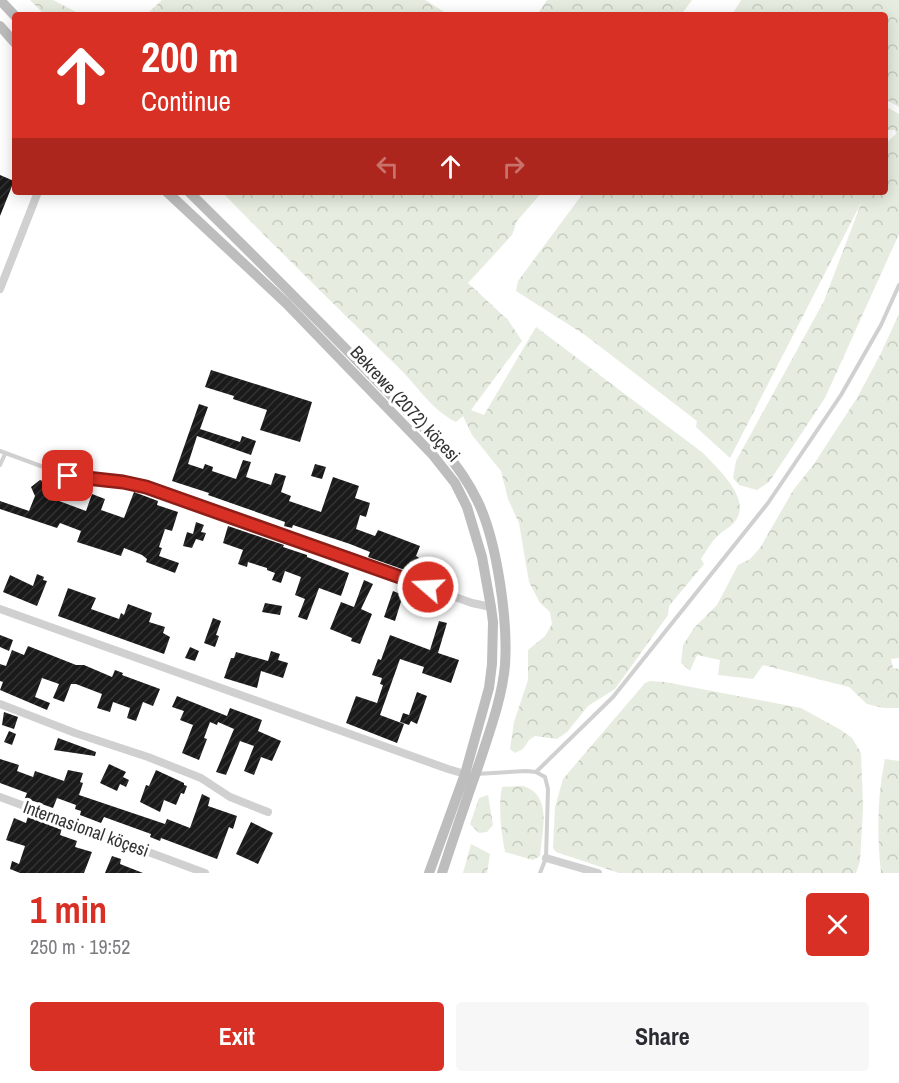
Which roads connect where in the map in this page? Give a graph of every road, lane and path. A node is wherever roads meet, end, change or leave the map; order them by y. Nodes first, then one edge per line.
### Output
1 (0, 0) edge
2 (12, 13) edge
3 (0, 26) edge
4 (12, 40) edge
5 (37, 195) edge
6 (170, 195) edge
7 (192, 195) edge
8 (899, 285) edge
9 (0, 289) edge
10 (0, 451) edge
11 (5, 454) junction
12 (0, 465) edge
13 (146, 487) joint
14 (491, 607) junction
15 (0, 609) edge
16 (0, 704) edge
17 (536, 772) junction
18 (470, 774) junction
19 (0, 797) edge
20 (268, 812) dead end
21 (546, 858) junction
22 (205, 873) edge
23 (429, 873) edge
24 (442, 873) edge
25 (540, 873) edge
26 (598, 873) edge

1 - 2 main road
3 - 4 main road
5 - 9 street
6 - 14 main road, Bekrewe (2072) köçesi
7 - 18 main road, Bekrewe (2072) köçesi
8 - 17 lane
10 - 11 lane
11 - 12 lane
11 - 13 lane
13 - 14 street
14 - 18 main road, Bekrewe (2072) köçesi
15 - 18 street
16 - 20 street
17 - 18 lane
17 - 21 lane
18 - 23 main road, Bekrewe (2072) köçesi
18 - 24 main road, Bekrewe (2072) köçesi
19 - 22 street, Internasional köçesi
21 - 25 lane
21 - 26 street

